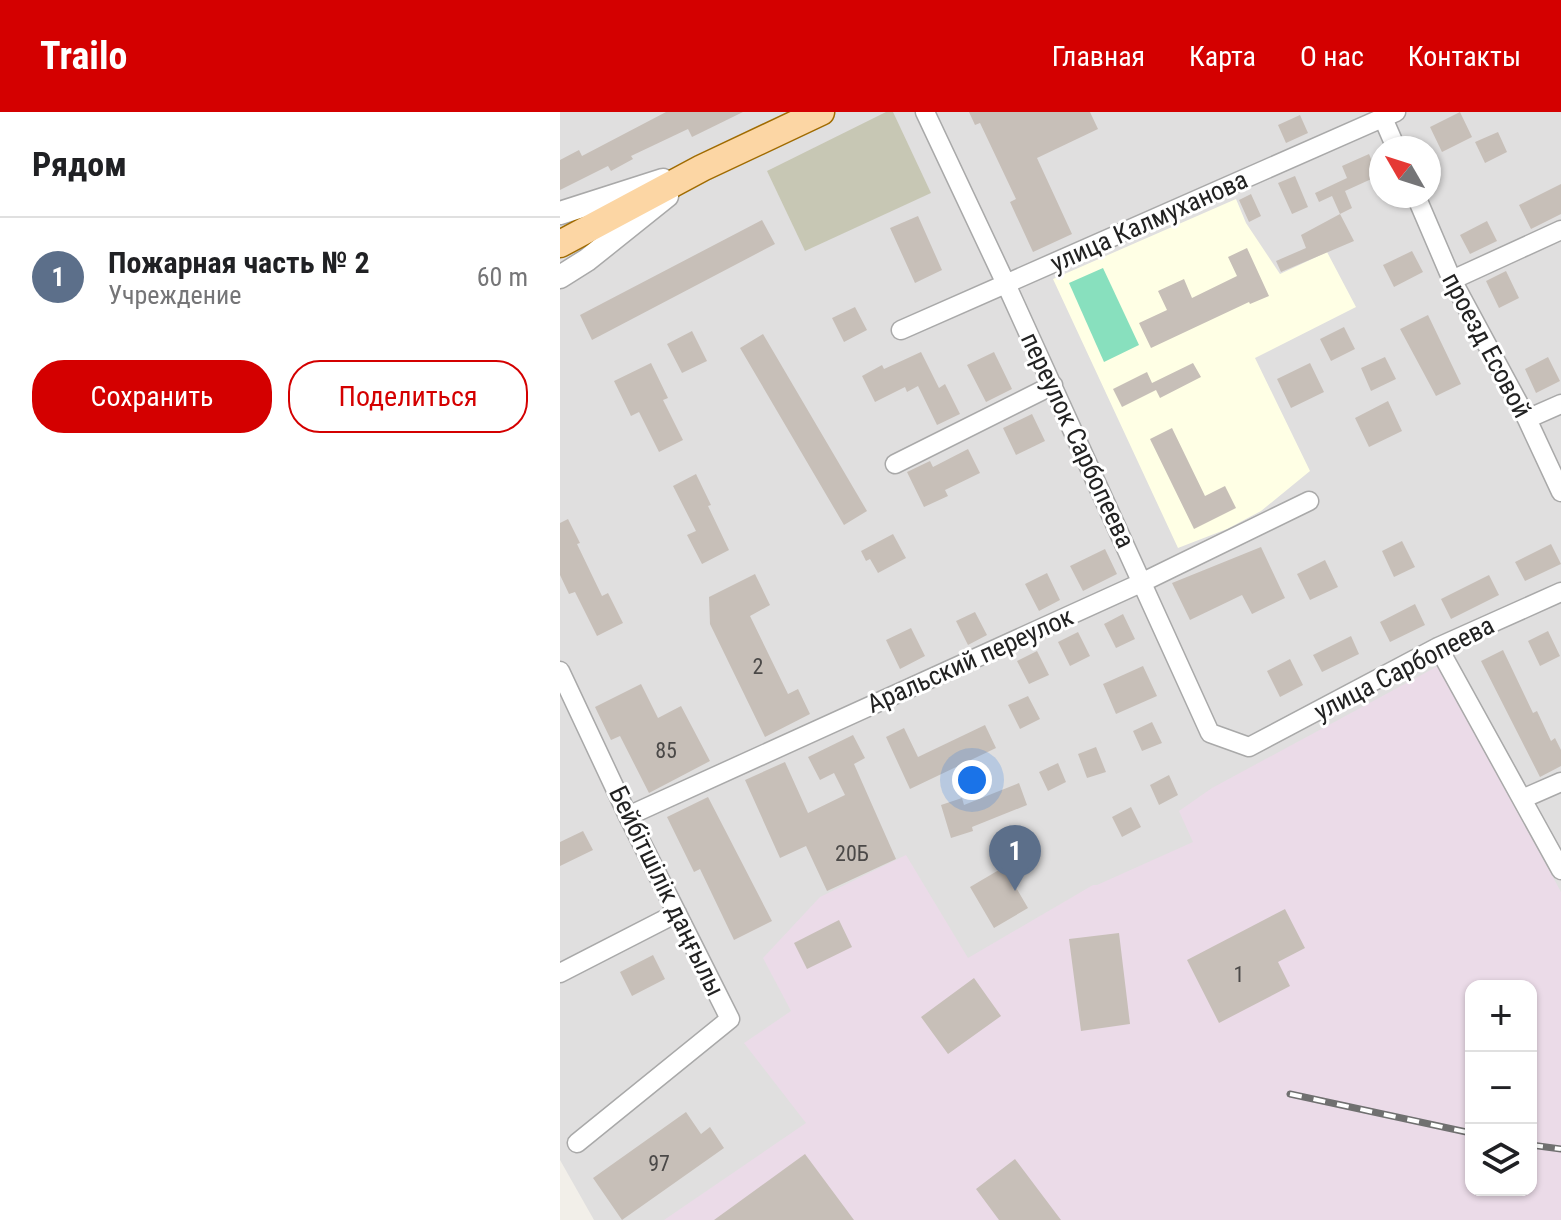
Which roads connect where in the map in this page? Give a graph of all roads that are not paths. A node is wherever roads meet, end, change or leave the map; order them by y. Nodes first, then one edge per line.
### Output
1 (821, 112) edge
2 (925, 112) edge
3 (1389, 115) edge
4 (1393, 136) edge
5 (702, 168) junction
6 (1421, 208) edge
7 (560, 213) edge
8 (1561, 230) edge
9 (560, 244) edge
10 (560, 277) edge
11 (1452, 280) junction
12 (1006, 284) junction
13 (901, 330) dead end
14 (1053, 385) junction
15 (1561, 404) edge
16 (1527, 419) junction
17 (895, 464) dead end
18 (1561, 492) edge
19 (1309, 501) dead end
20 (1143, 582) junction
21 (1561, 592) edge
22 (1438, 647) junction
23 (560, 671) edge
24 (1249, 747) joint
25 (1561, 782) edge
26 (1522, 799) junction
27 (628, 816) junction
28 (1561, 870) edge
29 (677, 913) junction
30 (560, 973) edge
31 (577, 1143) dead end

1 - 5 main road
2 - 12 street, переулок Сарбопеева
3 - 4 street
3 - 12 street, улица Калмуханова
5 - 7 street
5 - 9 main road
5 - 10 street
6 - 11 street, проезд Есовой
8 - 11 street
11 - 16 street, проезд Есовой
12 - 13 street, улица Калмуханова
12 - 14 street, переулок Сарбопеева
14 - 17 street
14 - 20 street, переулок Сарбопеева
15 - 16 street
16 - 18 street, проезд Есовой
19 - 20 street, Аральский переулок
20 - 24 street, переулок Сарбопеева
20 - 27 street, Аральский переулок
21 - 22 street, улица Сарбопеева
22 - 24 street, улица Сарбопеева
22 - 26 street
23 - 27 street, Бейбітшілік даңғылы
25 - 26 street
26 - 28 street
27 - 29 street, Бейбітшілік даңғылы
29 - 30 street
29 - 31 street, Бейбітшілік даңғылы

